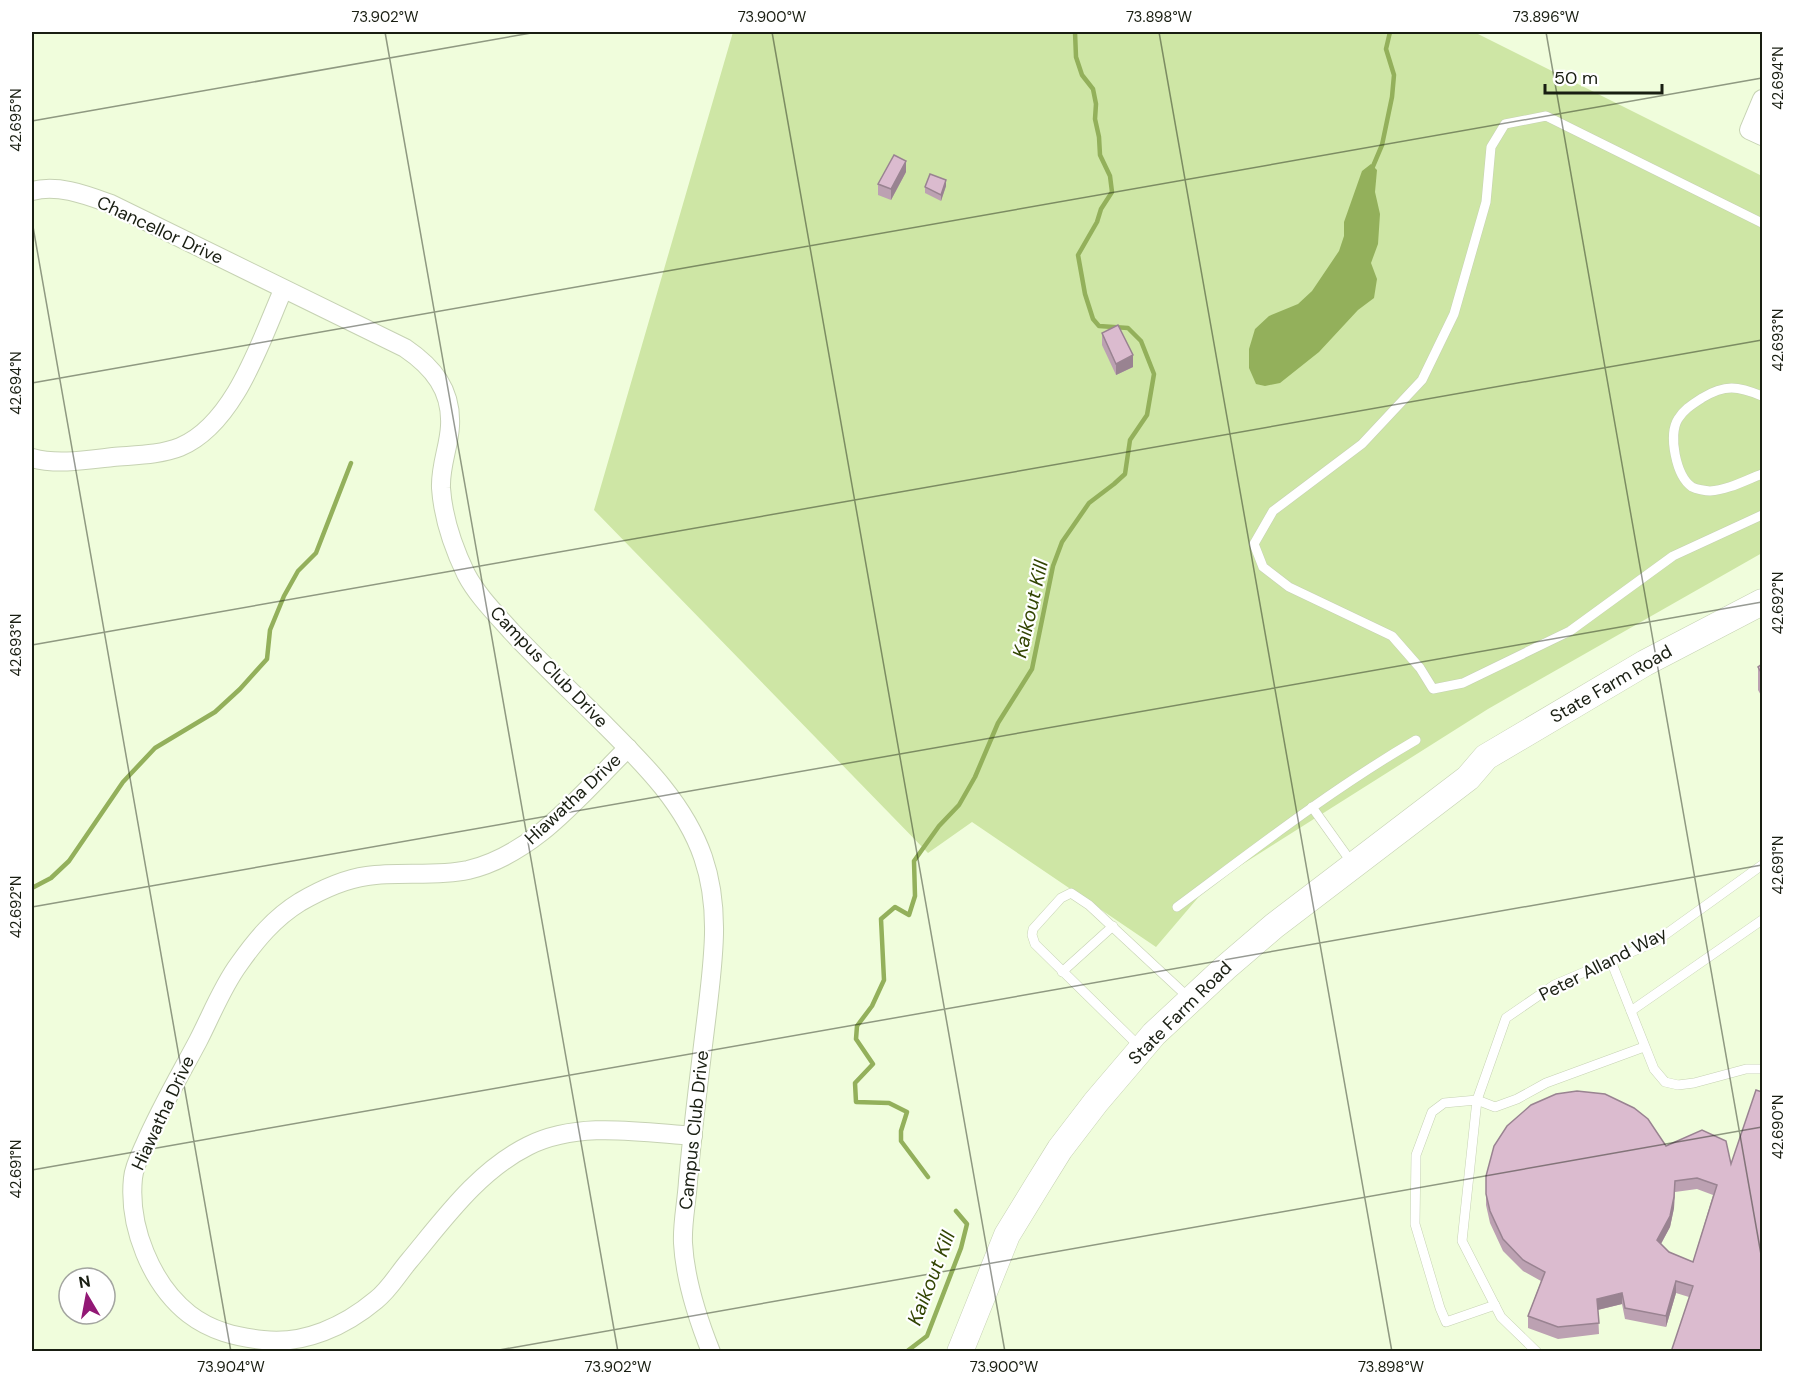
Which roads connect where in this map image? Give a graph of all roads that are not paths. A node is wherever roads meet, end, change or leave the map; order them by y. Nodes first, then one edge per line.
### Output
1 (1762, 99) edge
2 (1762, 136) edge
3 (32, 191) edge
4 (1762, 223) edge
5 (283, 290) junction
6 (423, 360) joint
7 (1762, 396) edge
8 (32, 458) edge
9 (1762, 474) edge
10 (1762, 514) edge
11 (1762, 602) edge
12 (1762, 620) edge
13 (1416, 740) dead end
14 (628, 748) junction
15 (1468, 778) junction
16 (1312, 807) junction
17 (1353, 865) junction
18 (1762, 865) edge
19 (1177, 908) dead end
20 (1762, 920) edge
21 (1113, 926) junction
22 (1611, 961) junction
23 (1062, 972) junction
24 (1191, 1000) junction
25 (1631, 1011) junction
26 (1644, 1047) junction
27 (1142, 1049) junction
28 (1762, 1069) edge
29 (1477, 1100) junction
30 (693, 1136) junction
31 (1495, 1305) junction
32 (711, 1352) edge
33 (960, 1352) edge
34 (1537, 1352) edge

1 - 2 street
3 - 5 street, Chancellor Drive
4 - 10 lane
5 - 6 street, Chancellor Drive
5 - 8 street
6 - 14 street, Campus Club Drive
7 - 9 lane
11 - 15 main road, State Farm Road
12 - 15 main road, State Farm Road
13 - 16 lane
14 - 30 street, Campus Club Drive
14 - 30 street, Hiawatha Drive
15 - 17 main road, State Farm Road
16 - 17 lane
16 - 19 lane
17 - 24 main road, State Farm Road
18 - 22 lane, Peter Alland Way
20 - 25 lane
21 - 23 lane
21 - 23 lane
21 - 24 lane
22 - 25 lane
22 - 29 lane, Peter Alland Way
23 - 27 lane
24 - 27 main road, State Farm Road
25 - 26 lane
26 - 28 lane
26 - 29 lane
27 - 33 main road, State Farm Road
29 - 31 lane, Peter Alland Way
29 - 31 lane
30 - 32 street, Campus Club Drive
31 - 34 lane, Peter Alland Way

